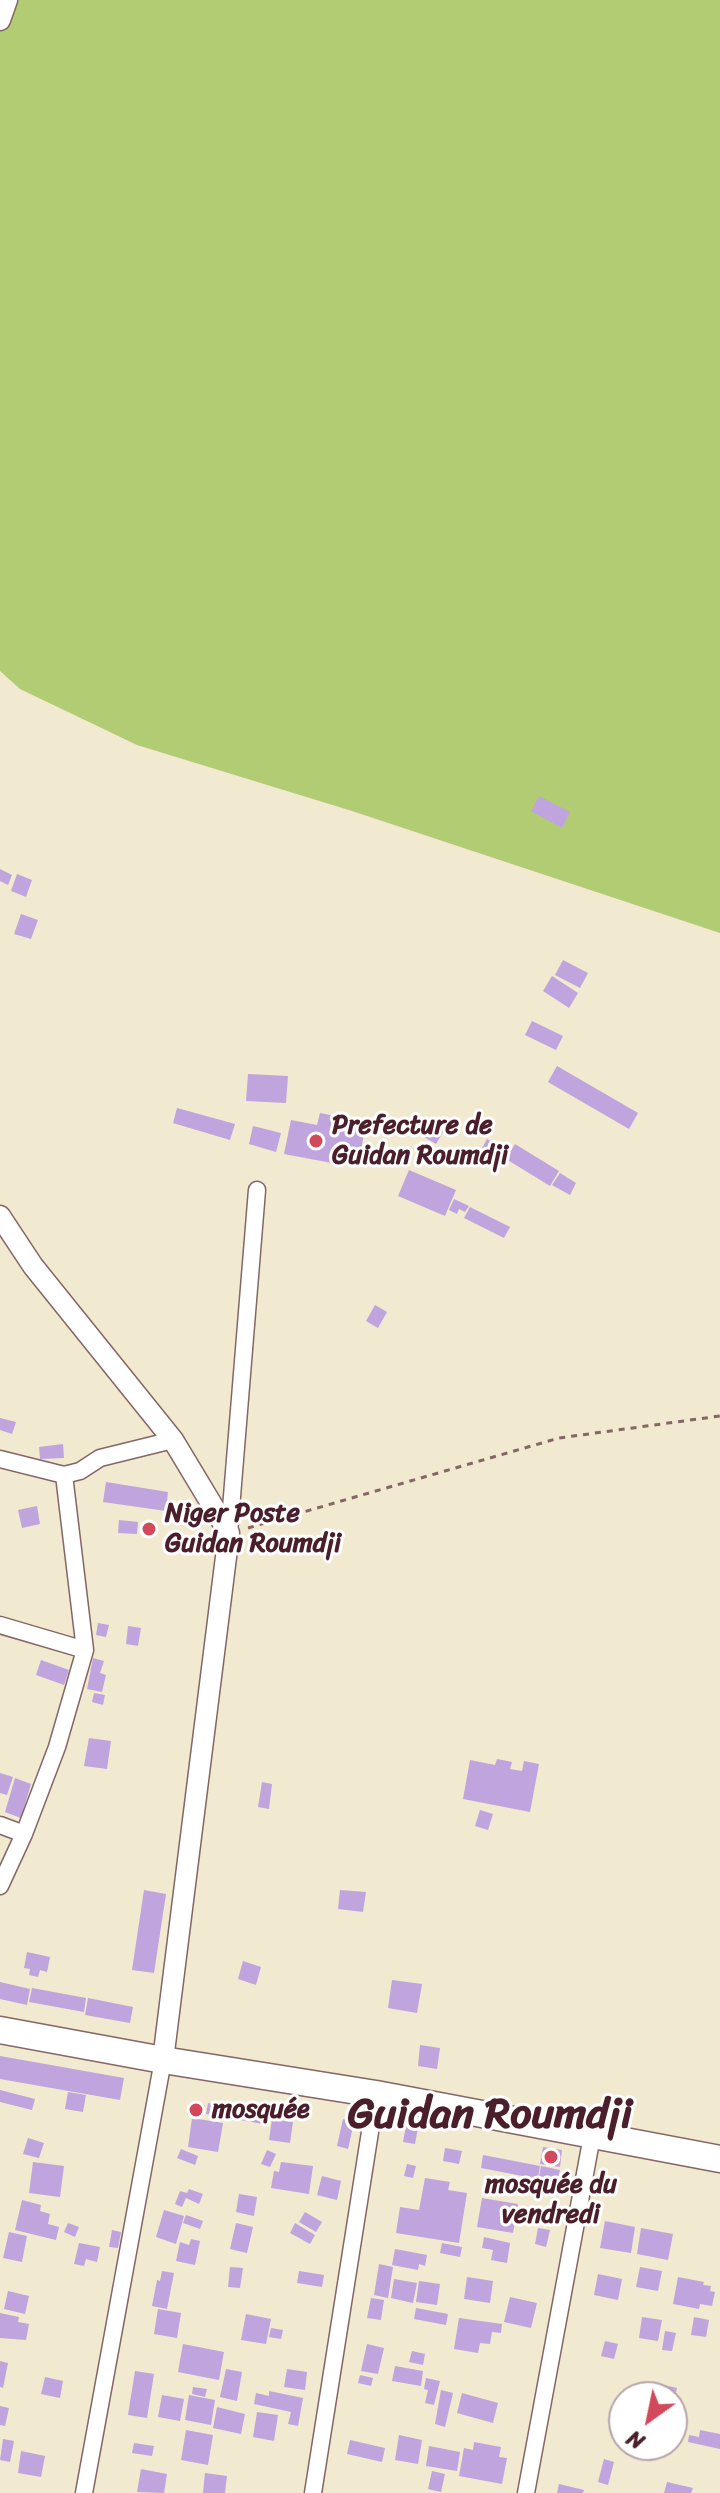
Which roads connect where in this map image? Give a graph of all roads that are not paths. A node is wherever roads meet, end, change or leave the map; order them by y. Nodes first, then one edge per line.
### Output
1 (7, 0) edge
2 (0, 20) edge
3 (257, 1190) dead end
4 (0, 1216) edge
5 (173, 1440) junction
6 (0, 1459) edge
7 (64, 1475) junction
8 (229, 1533) junction
9 (0, 1625) edge
10 (85, 1650) junction
11 (0, 1825) edge
12 (24, 1834) junction
13 (0, 1886) edge
14 (0, 2030) edge
15 (163, 2060) junction
16 (376, 2094) junction
17 (592, 2136) junction
18 (720, 2159) edge
19 (84, 2493) edge
20 (313, 2493) edge
21 (526, 2493) edge

1 - 2 street
3 - 8 street
4 - 5 street
5 - 7 street
5 - 8 street
6 - 7 street
7 - 10 street
8 - 15 street
9 - 10 street
10 - 12 street
11 - 12 street
12 - 13 street
14 - 15 highway
15 - 16 highway
15 - 19 street
16 - 17 highway
16 - 20 street
17 - 18 highway
17 - 21 street

